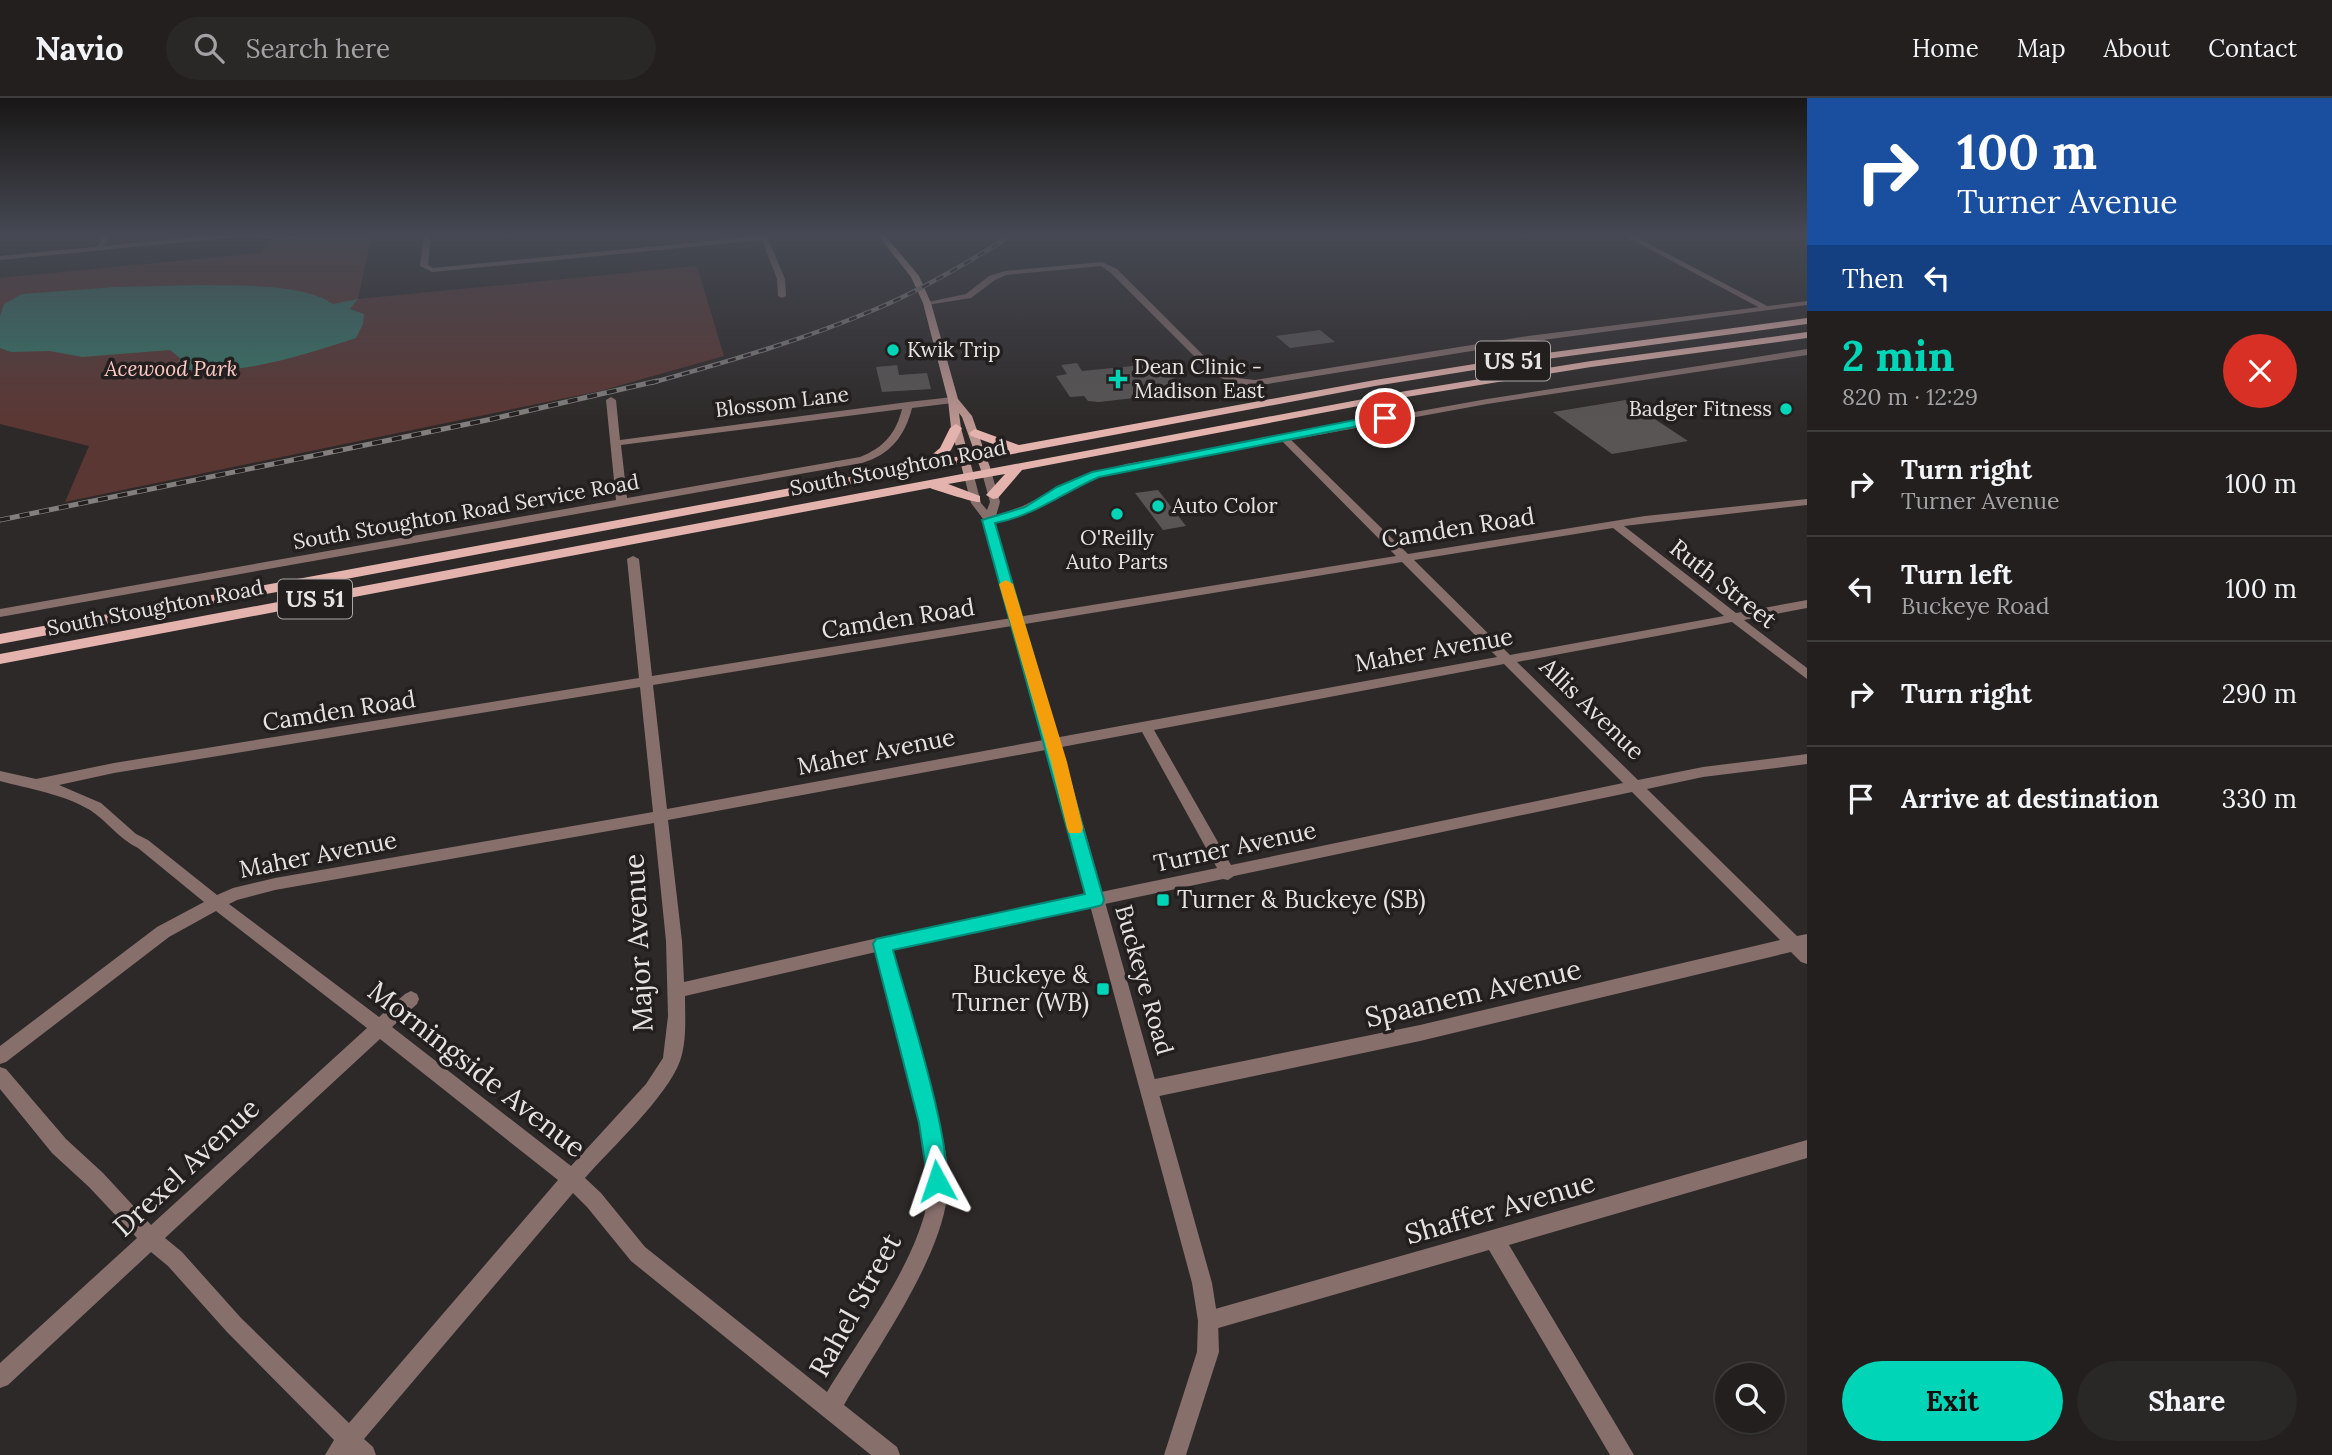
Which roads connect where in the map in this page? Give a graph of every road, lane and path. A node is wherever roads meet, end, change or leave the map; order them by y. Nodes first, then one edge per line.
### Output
1 (924, 297) edge
2 (960, 297) edge
3 (1140, 297) edge
4 (1747, 297) edge
5 (926, 303) junction
6 (1807, 303) edge
7 (1767, 308) junction
8 (1807, 321) edge
9 (1807, 335) edge
10 (1807, 352) edge
11 (611, 400) dead end
12 (953, 400) junction
13 (908, 405) junction
14 (1221, 411) junction
15 (956, 428) junction
16 (975, 433) junction
17 (1283, 437) junction
18 (616, 443) junction
19 (1020, 449) junction
20 (984, 465) junction
21 (925, 466) junction
22 (966, 467) junction
23 (1018, 467) junction
24 (922, 485) junction
25 (993, 495) junction
26 (975, 499) junction
27 (1807, 502) edge
28 (622, 503) junction
29 (989, 520) junction
30 (725, 522) junction
31 (1615, 524) junction
32 (633, 559) dead end
33 (1407, 559) junction
34 (1807, 604) edge
35 (0, 613) edge
36 (1731, 617) junction
37 (1016, 622) junction
38 (0, 639) edge
39 (0, 659) edge
40 (1509, 660) junction
41 (1807, 675) edge
42 (648, 683) junction
43 (1145, 726) junction
44 (1053, 744) junction
45 (1807, 760) edge
46 (0, 776) edge
47 (40, 784) junction
48 (1639, 787) junction
49 (662, 816) junction
50 (1228, 874) junction
51 (1095, 900) junction
52 (215, 902) junction
53 (1800, 942) edge
54 (882, 944) junction
55 (1807, 957) edge
56 (675, 991) junction
57 (411, 999) dead end
58 (379, 1028) junction
59 (0, 1056) edge
60 (0, 1075) edge
61 (1150, 1088) junction
62 (1807, 1149) edge
63 (572, 1179) junction
64 (150, 1238) junction
65 (1494, 1239) junction
66 (1208, 1321) junction
67 (0, 1377) edge
68 (830, 1407) junction
69 (350, 1450) edge
70 (889, 1455) edge
71 (1175, 1455) edge
72 (1623, 1455) edge

1 - 5 main road
2 - 5 street
3 - 7 street
4 - 7 street
5 - 12 main road
6 - 7 street
8 - 14 main road, South Stoughton Road / US 51
9 - 23 main road, South Stoughton Road / US 51
10 - 17 street
11 - 18 street
12 - 13 street, Blossom Lane
12 - 15 main road
12 - 16 main road
13 - 18 street, Blossom Lane
13 - 28 street, South Stoughton Road Service Road
14 - 19 main road, South Stoughton Road / US 51
14 - 20 main road
15 - 21 main road
15 - 22 main road
16 - 19 main road
16 - 20 main road
17 - 29 street
17 - 33 street, Allis Avenue
18 - 28 street
19 - 20 main road, South Stoughton Road / US 51
20 - 22 main road, South Stoughton Road / US 51
20 - 23 main road, South Stoughton Road / US 51
20 - 25 street, Buckeye Road
21 - 22 main road, South Stoughton Road / US 51
21 - 38 main road, South Stoughton Road / US 51
22 - 24 main road, South Stoughton Road / US 51
22 - 26 street, Buckeye Road
22 - 30 main road
23 - 25 main road
24 - 26 main road
24 - 30 main road, South Stoughton Road / US 51
25 - 29 street, Buckeye Road
26 - 29 street, Buckeye Road
27 - 31 street, Camden Road
28 - 35 street, South Stoughton Road Service Road
29 - 37 street, Buckeye Road
30 - 39 main road, South Stoughton Road / US 51
31 - 33 street, Camden Road
31 - 36 street, Ruth Street
32 - 42 street, Major Avenue
33 - 37 street, Camden Road
33 - 40 street, Allis Avenue
34 - 36 street, Maher Avenue
36 - 40 street, Maher Avenue
36 - 41 street, Ruth Street
37 - 42 street, Camden Road
37 - 44 street, Buckeye Road
40 - 43 street, Maher Avenue
40 - 48 street, Allis Avenue
42 - 47 street, Camden Road
42 - 49 street, Major Avenue
43 - 44 street, Maher Avenue
43 - 50 street
44 - 49 street, Maher Avenue
44 - 51 street, Buckeye Road
45 - 48 street, Turner Avenue
46 - 47 street, Morningside Avenue
47 - 52 street, Morningside Avenue
48 - 50 street, Turner Avenue
48 - 53 street, Allis Avenue
49 - 52 street, Maher Avenue
49 - 56 street, Major Avenue
50 - 51 street, Turner Avenue
51 - 54 street, Turner Avenue
51 - 61 street, Buckeye Road
52 - 58 street, Morningside Avenue
52 - 59 street, Maher Avenue
53 - 55 street, Allis Avenue
53 - 61 street, Spaanem Avenue
54 - 56 street, Turner Avenue
54 - 68 street, Rahel Street
56 - 63 street, Major Avenue
57 - 58 street, Drexel Avenue
58 - 63 street, Morningside Avenue
58 - 64 street, Drexel Avenue
60 - 64 street
61 - 66 street, Buckeye Road
62 - 65 street, Shaffer Avenue
63 - 68 street, Morningside Avenue
63 - 69 street, Major Avenue
64 - 67 street, Drexel Avenue
64 - 69 street
65 - 66 street, Shaffer Avenue
65 - 72 street
66 - 71 street, Buckeye Road
68 - 70 street, Morningside Avenue

